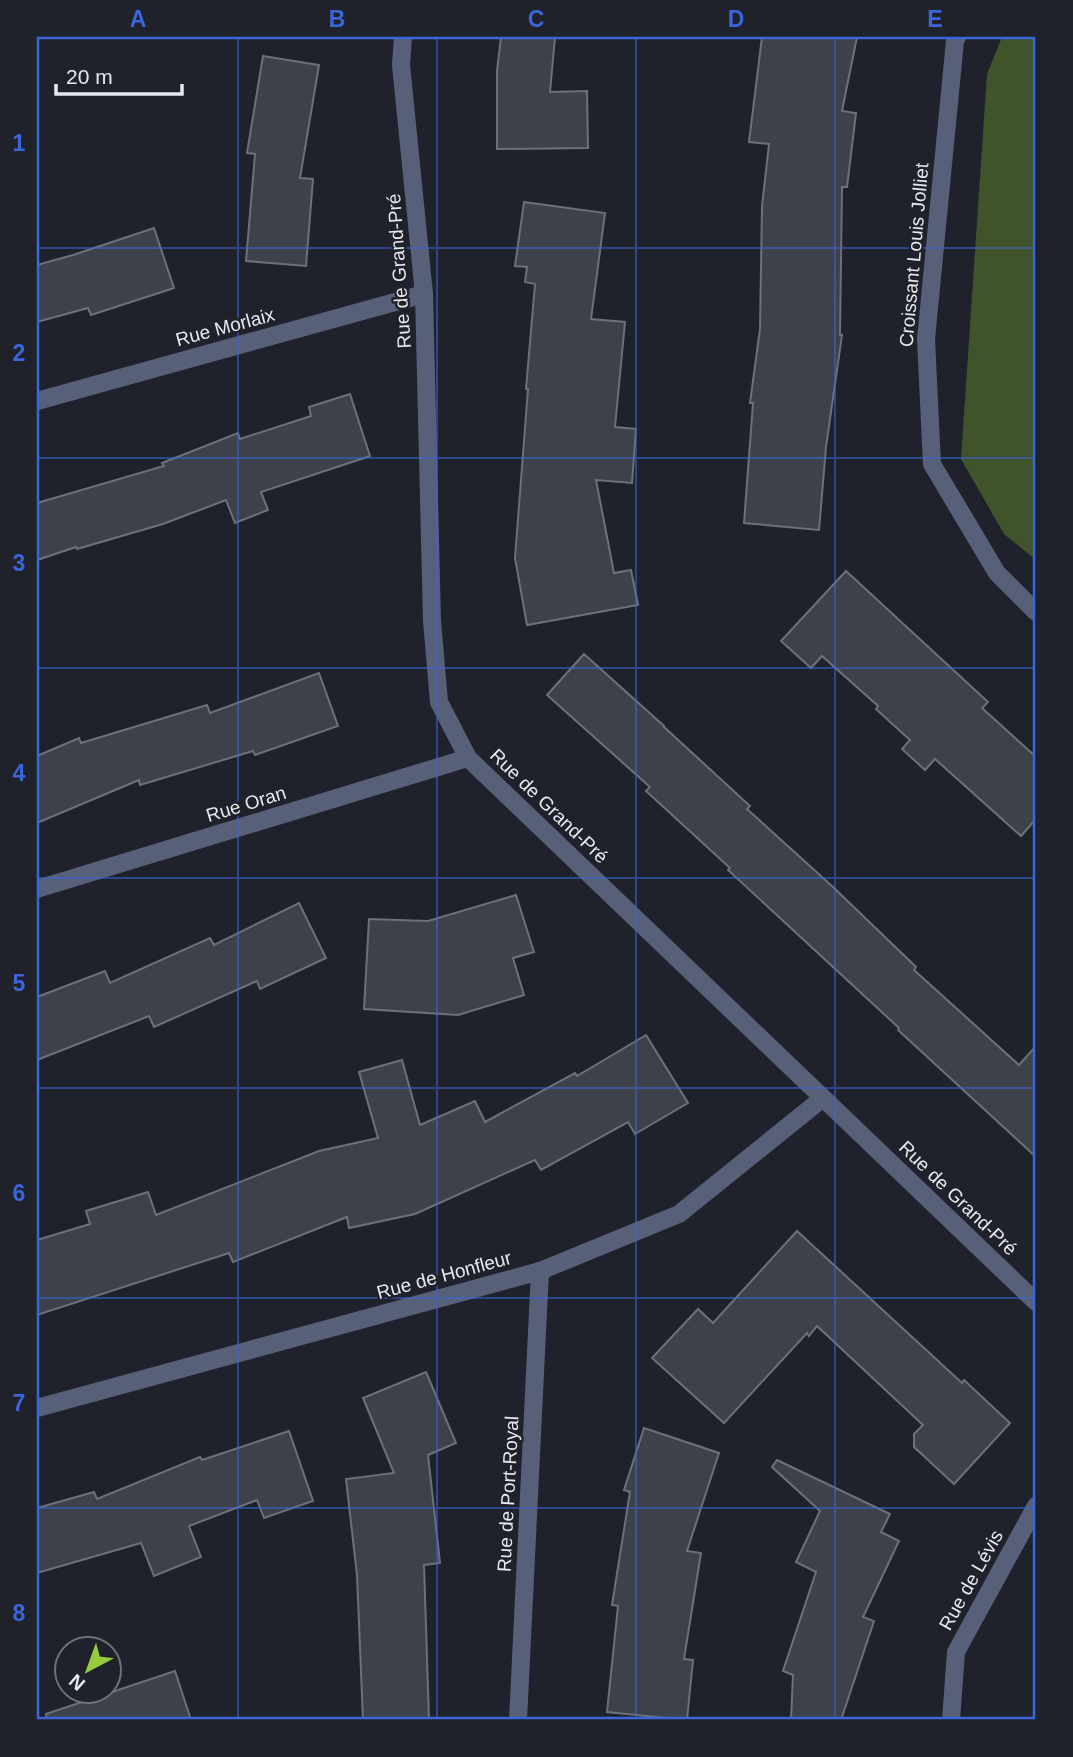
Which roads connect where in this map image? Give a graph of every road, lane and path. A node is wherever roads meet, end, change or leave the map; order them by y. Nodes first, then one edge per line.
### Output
1 (403, 37) edge
2 (957, 37) edge
3 (425, 294) junction
4 (37, 401) edge
5 (1036, 612) edge
6 (468, 758) junction
7 (37, 890) edge
8 (823, 1098) junction
9 (540, 1271) junction
10 (1036, 1302) edge
11 (37, 1408) edge
12 (1036, 1506) edge
13 (518, 1720) edge
14 (951, 1720) edge

1 - 3 street, Rue de Grand-Pré
2 - 5 street, Croissant Louis Jolliet
3 - 4 street, Rue Morlaix
3 - 6 street, Rue de Grand-Pré
6 - 7 street, Rue Oran
6 - 8 street, Rue de Grand-Pré
8 - 9 street, Rue de Honfleur
8 - 10 street, Rue de Grand-Pré
9 - 11 street, Rue de Honfleur
9 - 13 street, Rue de Port-Royal
12 - 14 street, Rue de Lévis

